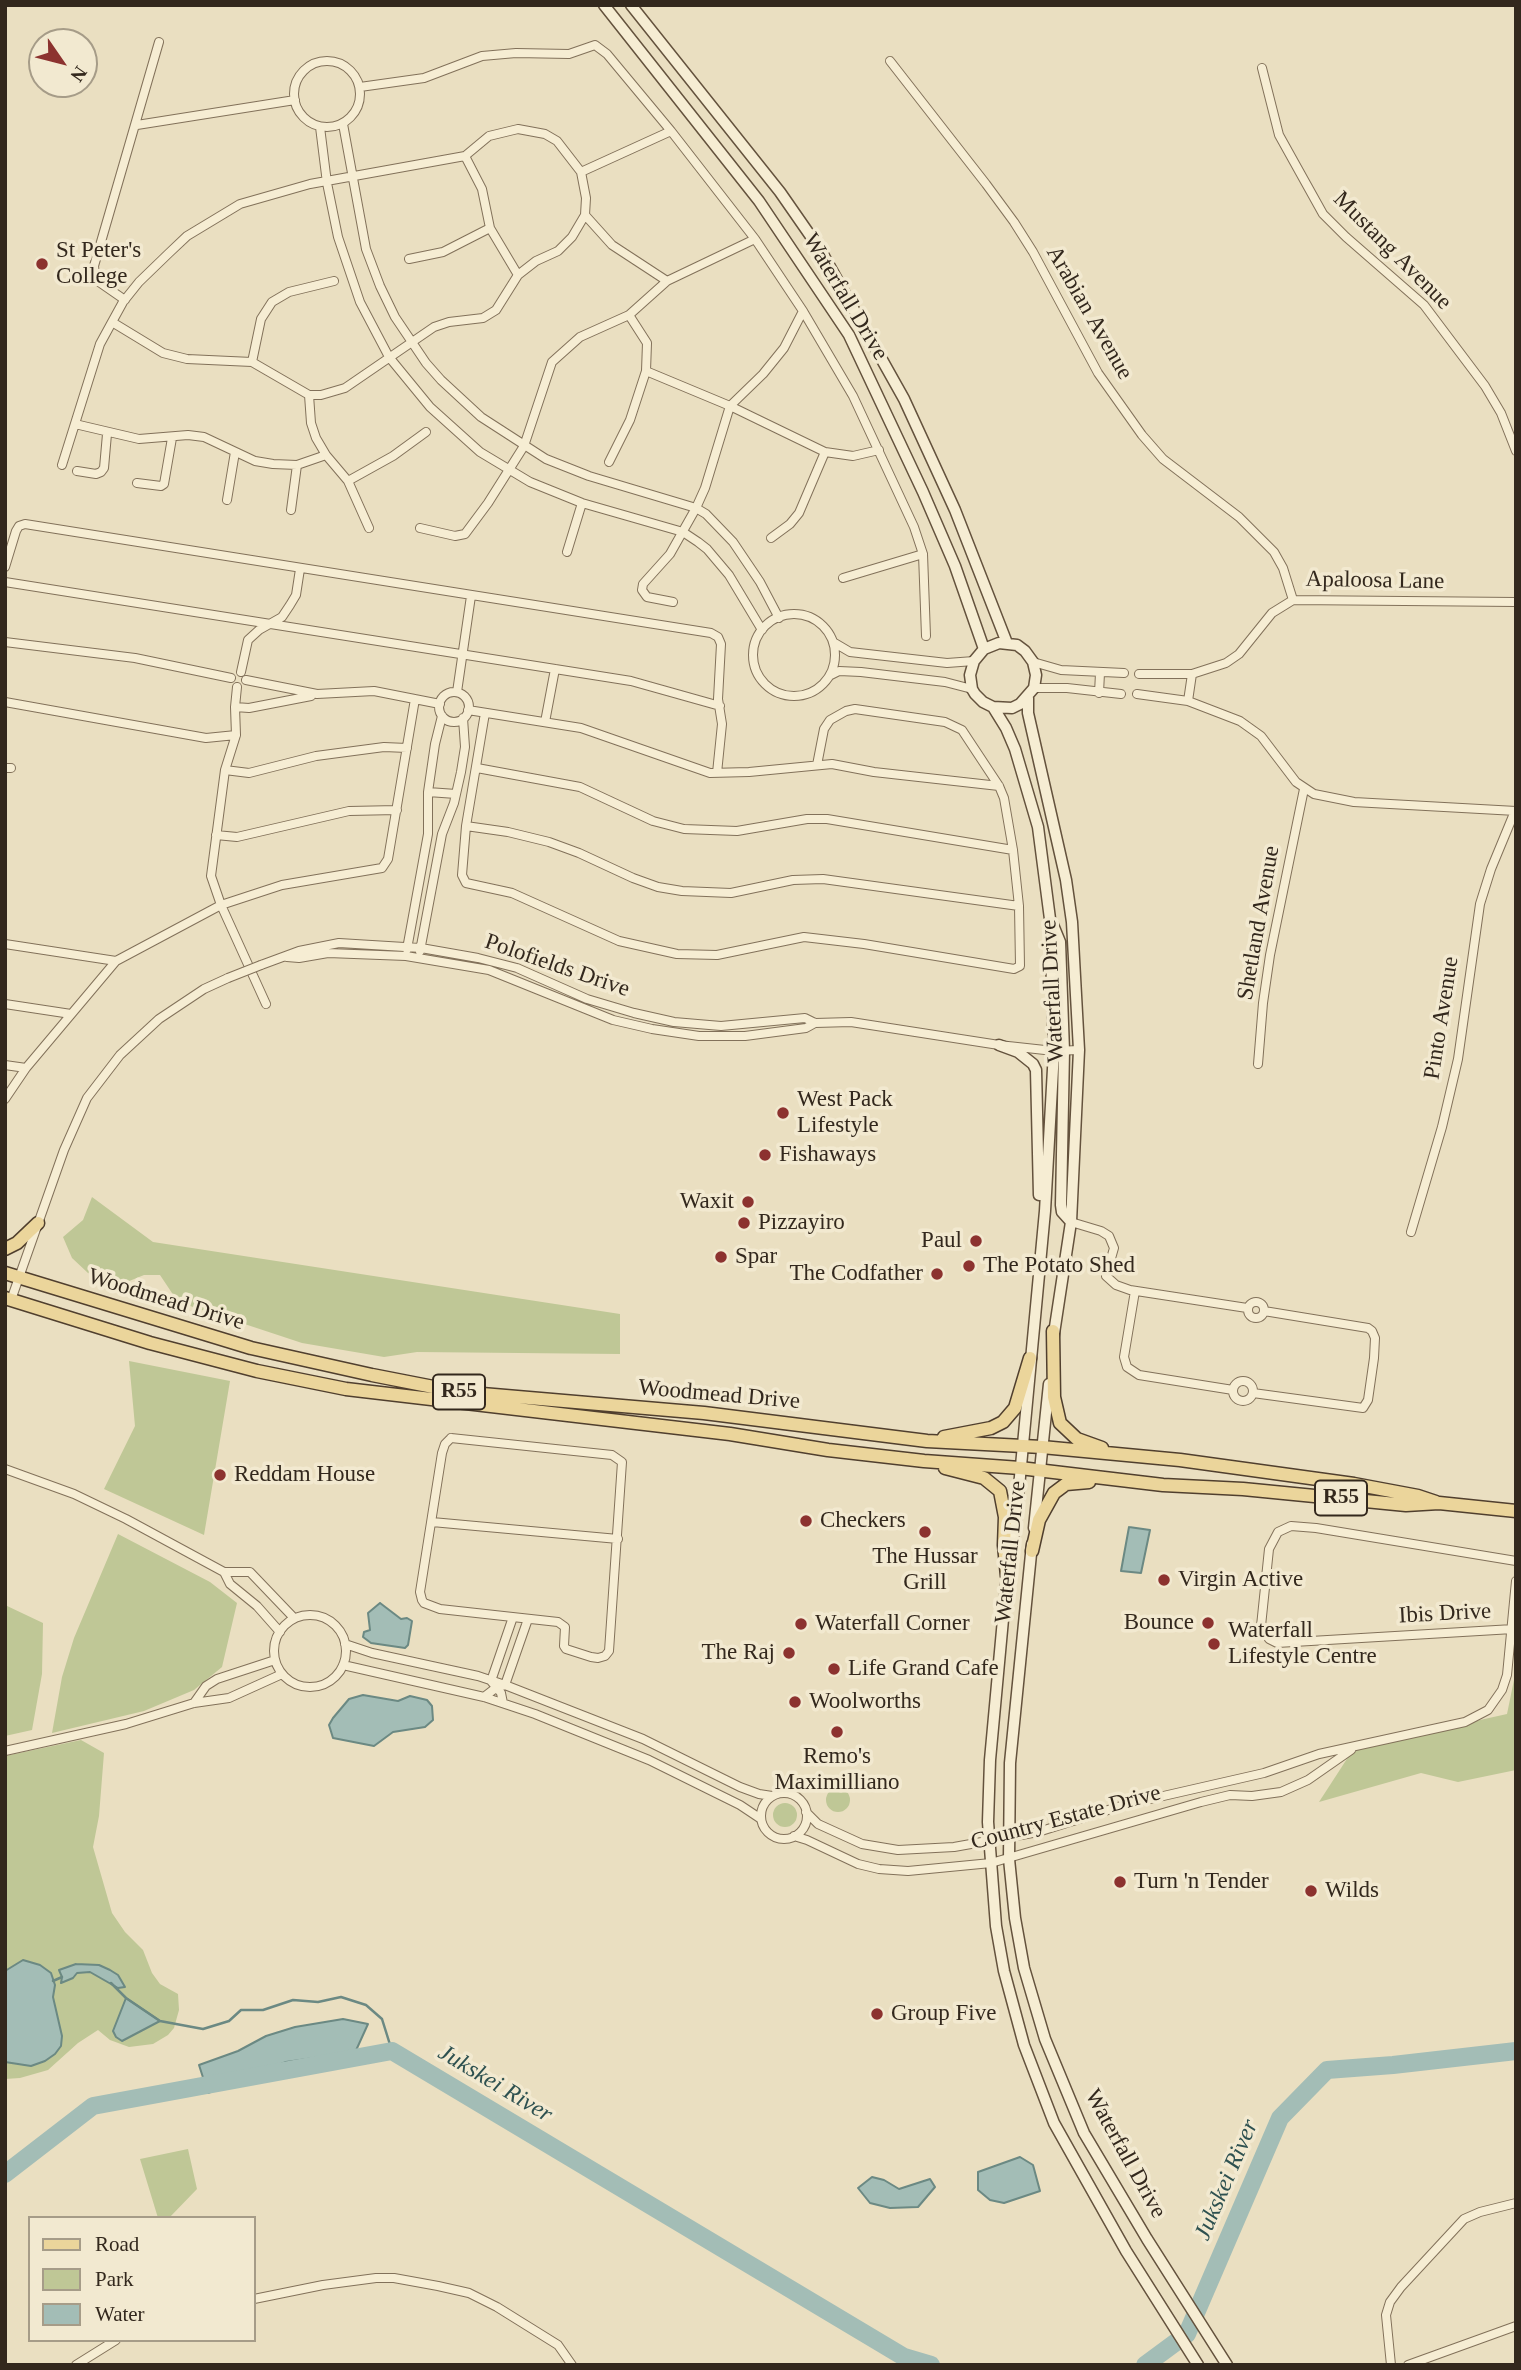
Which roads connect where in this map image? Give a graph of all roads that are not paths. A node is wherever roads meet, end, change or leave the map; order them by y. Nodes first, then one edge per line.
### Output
1 (604, 5) edge
2 (631, 5) edge
3 (159, 42) dead end
4 (890, 61) dead end
5 (1262, 68) dead end
6 (360, 87) junction
7 (295, 100) junction
8 (343, 124) junction
9 (137, 125) junction
10 (320, 127) junction
11 (671, 131) junction
12 (465, 156) junction
13 (581, 172) junction
14 (352, 177) junction
15 (327, 183) junction
16 (584, 215) junction
17 (490, 228) junction
18 (755, 239) junction
19 (409, 259) dead end
20 (518, 275) junction
21 (334, 281) dead end
22 (667, 281) junction
23 (125, 300) junction
24 (803, 311) junction
25 (629, 315) junction
26 (112, 322) junction
27 (411, 342) junction
28 (389, 357) junction
29 (252, 362) junction
30 (646, 372) junction
31 (309, 394) junction
32 (730, 406) junction
33 (75, 424) junction
34 (426, 432) dead end
35 (107, 434) junction
36 (172, 438) junction
37 (524, 446) junction
38 (879, 450) junction
39 (1516, 451) edge
40 (825, 452) junction
41 (235, 453) junction
42 (326, 455) junction
43 (609, 462) dead end
44 (297, 465) junction
45 (62, 466) dead end
46 (509, 470) junction
47 (77, 471) dead end
48 (348, 481) junction
49 (137, 483) dead end
50 (227, 499) dead end
51 (582, 503) junction
52 (696, 508) junction
53 (290, 510) dead end
54 (369, 528) dead end
55 (420, 528) dead end
56 (682, 532) junction
57 (771, 538) dead end
58 (567, 552) dead end
59 (923, 554) junction
60 (5, 567) edge
61 (300, 569) junction
62 (843, 578) dead end
63 (5, 582) edge
64 (471, 596) junction
65 (1293, 600) junction
66 (673, 602) dead end
67 (1516, 602) edge
68 (779, 618) junction
69 (268, 625) junction
70 (762, 630) junction
71 (926, 636) dead end
72 (5, 642) edge
73 (833, 642) junction
74 (1007, 643) junction
75 (984, 649) junction
76 (461, 655) junction
77 (974, 661) junction
78 (1033, 662) junction
79 (555, 669) junction
80 (241, 672) junction
81 (1100, 673) junction
82 (1124, 673) dead end
83 (1139, 674) dead end
84 (1192, 674) junction
85 (829, 677) junction
86 (231, 678) junction
87 (246, 680) junction
88 (237, 687) junction
89 (972, 689) junction
90 (457, 692) junction
91 (1099, 692) junction
92 (1031, 693) junction
93 (317, 694) junction
94 (1121, 694) dead end
95 (1137, 694) dead end
96 (415, 699) junction
97 (1188, 701) junction
98 (5, 702) edge
99 (440, 704) junction
100 (720, 706) junction
101 (235, 707) junction
102 (993, 708) junction
103 (485, 713) junction
104 (466, 714) junction
105 (442, 716) junction
106 (545, 722) junction
107 (236, 735) junction
108 (407, 748) junction
109 (817, 765) junction
110 (477, 768) junction
111 (225, 770) junction
112 (717, 773) junction
113 (999, 786) junction
114 (1304, 789) junction
115 (428, 792) junction
116 (456, 794) junction
117 (397, 810) junction
118 (1516, 811) edge
119 (466, 826) junction
120 (428, 834) junction
121 (442, 834) junction
122 (216, 835) junction
123 (1013, 850) junction
124 (221, 905) junction
125 (1019, 906) junction
126 (5, 944) edge
127 (406, 951) junction
128 (420, 953) junction
129 (116, 961) junction
130 (5, 1004) edge
131 (266, 1004) dead end
132 (71, 1014) junction
133 (999, 1045) junction
134 (1079, 1050) junction
135 (1059, 1051) junction
136 (1258, 1064) dead end
137 (5, 1065) edge
138 (26, 1068) junction
139 (5, 1099) edge
140 (1045, 1211) junction
141 (1071, 1222) junction
142 (38, 1223) junction
143 (1410, 1232) dead end
144 (5, 1249) edge
145 (5, 1273) edge
146 (19, 1277) junction
147 (1135, 1290) junction
148 (8, 1299) edge
149 (1053, 1331) junction
150 (1030, 1358) junction
151 (1233, 1390) junction
152 (1253, 1393) junction
153 (927, 1441) junction
154 (1022, 1447) junction
155 (1042, 1447) junction
156 (1180, 1460) junction
157 (923, 1461) junction
158 (1020, 1468) junction
159 (5, 1469) edge
160 (1040, 1470) junction
161 (1163, 1485) junction
162 (1439, 1503) junction
163 (1516, 1511) edge
164 (432, 1522) junction
165 (618, 1539) junction
166 (1032, 1551) junction
167 (1516, 1561) edge
168 (224, 1572) junction
169 (1007, 1576) junction
170 (1516, 1581) edge
171 (513, 1617) junction
172 (293, 1618) junction
173 (528, 1619) junction
174 (1513, 1629) edge
175 (280, 1632) junction
176 (345, 1644) junction
177 (275, 1660) junction
178 (343, 1665) junction
179 (282, 1674) junction
180 (498, 1684) junction
181 (484, 1697) junction
182 (194, 1703) junction
183 (503, 1703) junction
184 (1354, 1748) junction
185 (5, 1751) edge
186 (772, 1796) junction
187 (806, 1812) junction
188 (761, 1819) junction
189 (794, 1836) junction
190 (1010, 1837) junction
191 (989, 1841) junction
192 (1009, 1859) junction
193 (991, 1863) junction
194 (1516, 2203) edge
195 (256, 2299) edge
196 (1516, 2326) edge
197 (113, 2342) edge
198 (76, 2365) edge
199 (572, 2365) edge
200 (1198, 2365) edge
201 (1227, 2365) edge
202 (1391, 2365) edge
203 (1408, 2365) edge

1 - 75 main road, Waterfall Drive
2 - 74 main road, Waterfall Drive
3 - 9 street
4 - 65 street, Arabian Avenue
5 - 39 street, Mustang Avenue
6 - 7 street
6 - 8 street
6 - 11 street
7 - 9 street
7 - 10 street
8 - 10 street
8 - 14 street
9 - 23 street
10 - 15 street
11 - 13 street
11 - 18 street
12 - 13 street
12 - 14 street
12 - 17 street
13 - 16 street
14 - 15 street
14 - 27 street
15 - 23 street
15 - 28 street
16 - 20 street
16 - 22 street
17 - 19 street
17 - 20 street
18 - 22 street
18 - 24 street
20 - 27 street
21 - 29 street
22 - 25 street
23 - 26 street
24 - 32 street
24 - 38 street
25 - 30 street
25 - 37 street
26 - 29 street
26 - 33 street
27 - 28 street
27 - 37 street
28 - 31 street
28 - 46 street
29 - 31 street
30 - 32 street
30 - 43 street
31 - 42 street
32 - 40 street
32 - 52 street
33 - 35 street
33 - 45 street
34 - 48 street
35 - 36 street
35 - 47 street
36 - 41 street
36 - 49 street
37 - 46 street
37 - 52 street
38 - 40 street
38 - 59 street
40 - 57 street
41 - 44 street
41 - 50 street
42 - 44 street
42 - 48 street
44 - 53 street
46 - 51 street
46 - 55 street
48 - 54 street
51 - 56 street
51 - 58 street
52 - 56 street
52 - 68 street
56 - 66 street
56 - 70 street
59 - 62 street
59 - 71 street
60 - 61 street
61 - 64 street
61 - 69 street
63 - 69 street
64 - 76 street
64 - 100 street
65 - 67 street, Apaloosa Lane
65 - 84 street, Apaloosa Lane
68 - 70 street
68 - 73 street
69 - 76 street
69 - 80 street
70 - 85 street
72 - 86 street
73 - 77 street
73 - 85 street
74 - 75 main road
74 - 78 main road
75 - 77 main road
76 - 79 street
76 - 90 street
77 - 89 main road
78 - 81 street
78 - 92 main road
79 - 100 street
79 - 106 street
80 - 86 street
80 - 87 street
81 - 82 street
81 - 91 street
83 - 84 street, Apaloosa Lane
84 - 97 street
85 - 89 street
86 - 88 street
87 - 88 street
87 - 93 street
88 - 101 street
89 - 102 main road
90 - 99 street
90 - 104 street
91 - 92 street
91 - 94 street
92 - 102 main road
92 - 134 main road, Waterfall Drive
93 - 96 street
93 - 101 street
95 - 97 street
96 - 99 street
96 - 108 street
97 - 114 street
98 - 107 street
99 - 105 street
100 - 112 street
101 - 107 street
102 - 135 main road, Waterfall Drive
103 - 104 street
103 - 106 street
103 - 110 street
104 - 105 street
104 - 116 street
105 - 115 street
106 - 112 street
107 - 111 street
108 - 111 street
108 - 117 street
109 - 112 street
109 - 113 street
109 - 113 street
110 - 119 street
110 - 123 street
111 - 122 street
113 - 123 street
114 - 118 street
114 - 136 street, Shetland Avenue
115 - 116 street
115 - 120 street
116 - 121 street
117 - 122 street
117 - 124 street
118 - 143 street, Pinto Avenue
119 - 125 street
119 - 125 street
120 - 121 street
120 - 127 street
121 - 128 street
122 - 124 street
123 - 125 street
124 - 129 street
124 - 131 street
126 - 129 street
127 - 128 street, Polofields Drive
127 - 142 street, Polofields Drive, bridge
128 - 133 street, Polofields Drive
129 - 132 street
130 - 132 street
132 - 138 street
133 - 135 street, Polofields Drive
133 - 140 main road
134 - 135 street, Polofields Drive
134 - 141 main road, Waterfall Drive
135 - 140 main road, Waterfall Drive
135 - 141 main road
137 - 138 street
138 - 139 street
140 - 150 main road, Waterfall Drive
141 - 147 street
141 - 149 main road, Waterfall Drive
142 - 144 main road
142 - 146 street, Polofields Drive
145 - 146 main road, Woodmead Drive / R55
146 - 148 street, Polofields Drive
146 - 153 main road, Woodmead Drive / R55
147 - 151 street
147 - 152 street
148 - 157 main road, Woodmead Drive / R55
149 - 155 main road, Waterfall Drive
149 - 156 main road
150 - 153 main road
150 - 154 main road, Waterfall Drive
151 - 152 street
151 - 152 street
153 - 154 main road, Woodmead Drive / R55
154 - 155 main road, Woodmead Drive / R55
154 - 158 main road, Waterfall Drive
155 - 156 main road, Woodmead Drive / R55
155 - 160 main road, Waterfall Drive
156 - 162 main road, Woodmead Drive / R55
157 - 158 main road, Woodmead Drive / R55
157 - 169 main road
158 - 160 main road, Woodmead Drive / R55
158 - 169 main road, Waterfall Drive
159 - 168 street
160 - 161 main road, Woodmead Drive / R55
160 - 166 main road, Waterfall Drive
161 - 162 main road, Woodmead Drive / R55
161 - 166 main road
162 - 163 main road, Woodmead Drive / R55
164 - 165 street
164 - 165 street
164 - 171 street
165 - 173 street
166 - 190 main road, Waterfall Drive
167 - 174 street, Ibis Drive
168 - 172 street
168 - 175 street
169 - 191 main road, Waterfall Drive
170 - 174 street, Ibis Drive
171 - 173 street
171 - 180 street
172 - 175 street
172 - 176 street
173 - 180 street
174 - 184 street, Country Estate Drive
175 - 177 street
176 - 178 street
176 - 180 street
177 - 179 street
177 - 182 street
178 - 179 street
178 - 181 street
179 - 182 street
180 - 181 street
180 - 183 street
180 - 186 street
181 - 183 street
182 - 185 street
183 - 188 street
184 - 190 street, Country Estate Drive
184 - 192 street, Country Estate Drive
186 - 187 street
186 - 188 street
187 - 189 street
187 - 191 street, Country Estate Drive
188 - 189 street
189 - 193 street, Country Estate Drive
190 - 191 street, Country Estate Drive
190 - 192 main road, Waterfall Drive
191 - 193 main road, Waterfall Drive
192 - 193 street, Country Estate Drive
192 - 201 main road, Waterfall Drive
193 - 200 main road, Waterfall Drive
194 - 202 street
195 - 199 street
196 - 203 street
197 - 198 street

